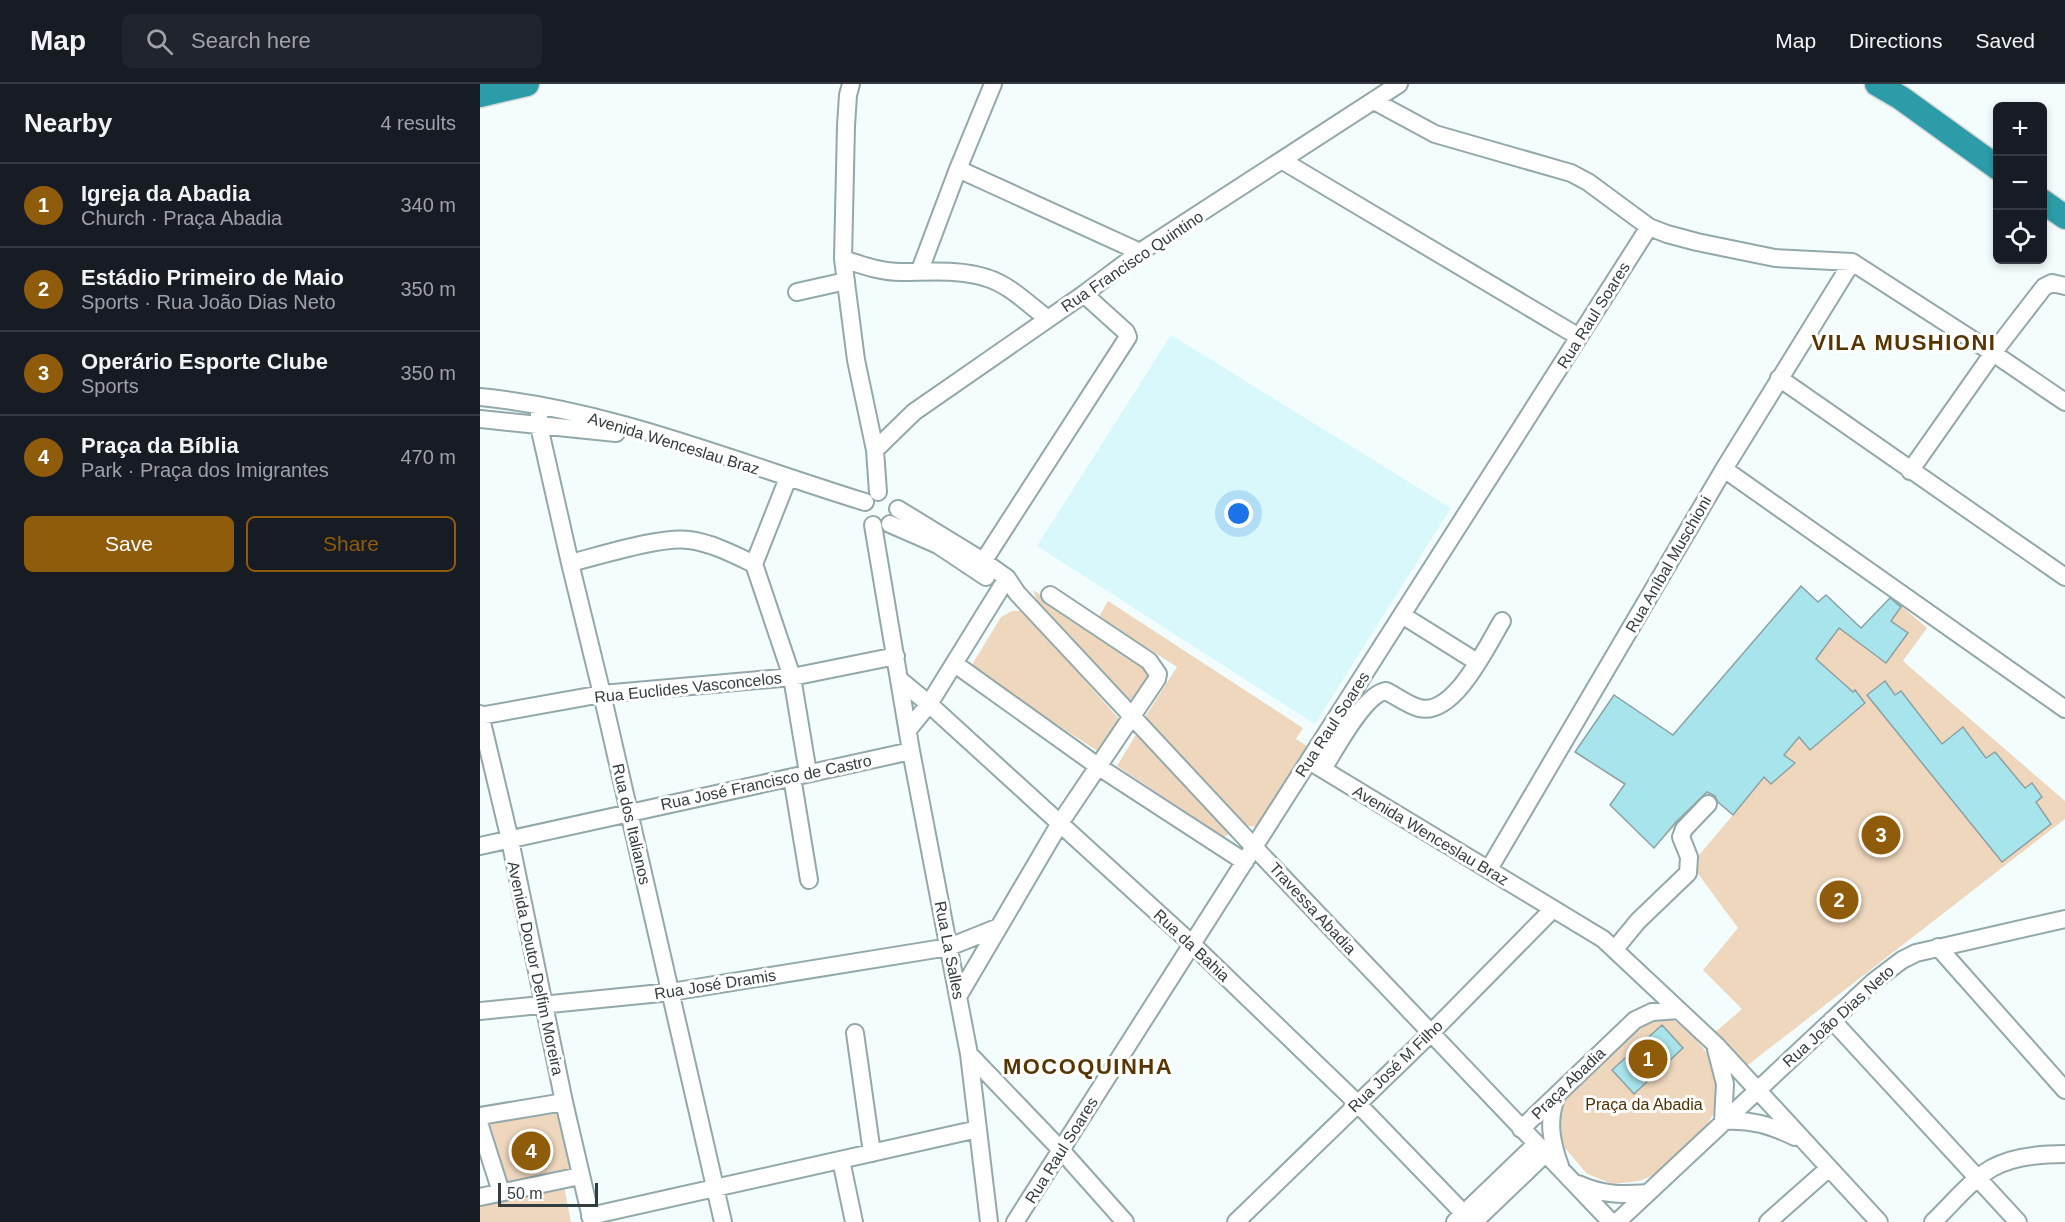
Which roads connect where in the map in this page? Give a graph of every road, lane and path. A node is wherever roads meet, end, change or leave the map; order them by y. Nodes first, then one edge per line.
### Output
1 (527, 84) edge
2 (851, 84) edge
3 (993, 84) edge
4 (1399, 84) edge
5 (1877, 84) edge
6 (1893, 91) edge
7 (480, 94) edge
8 (1374, 100) junction
9 (1283, 161) junction
10 (1993, 164) edge
11 (958, 169) junction
12 (2047, 204) edge
13 (2065, 217) edge
14 (1649, 227) junction
15 (1140, 252) junction
16 (843, 259) junction
17 (1852, 262) junction
18 (921, 270) junction
19 (846, 281) junction
20 (2065, 286) edge
21 (796, 292) dead end
22 (1084, 294) junction
23 (1048, 319) junction
24 (1579, 337) junction
25 (1993, 353) junction
26 (1779, 378) junction
27 (480, 397) edge
28 (2065, 402) edge
29 (539, 406) junction
30 (480, 418) edge
31 (538, 426) junction
32 (875, 450) junction
33 (1724, 469) junction
34 (1910, 471) junction
35 (786, 483) junction
36 (878, 511) junction
37 (570, 563) junction
38 (754, 564) junction
39 (980, 566) junction
40 (2065, 578) edge
41 (1004, 582) junction
42 (1050, 595) dead end
43 (1402, 615) junction
44 (1502, 621) dead end
45 (896, 656) junction
46 (1477, 662) junction
47 (955, 664) junction
48 (792, 677) junction
49 (900, 680) junction
50 (602, 694) junction
51 (929, 704) junction
52 (2065, 709) edge
53 (480, 715) edge
54 (1132, 716) junction
55 (908, 730) junction
56 (911, 751) junction
57 (1316, 765) junction
58 (1100, 767) junction
59 (800, 775) junction
60 (1708, 804) dead end
61 (629, 812) junction
62 (1060, 823) junction
63 (510, 840) junction
64 (480, 846) edge
65 (1254, 847) junction
66 (1245, 862) junction
67 (1489, 869) junction
68 (809, 880) dead end
69 (1553, 909) junction
70 (2065, 919) edge
71 (999, 927) junction
72 (1192, 944) junction
73 (949, 947) junction
74 (1938, 947) junction
75 (1615, 949) junction
76 (671, 992) junction
77 (959, 995) junction
78 (544, 1005) junction
79 (1679, 1010) junction
80 (480, 1011) edge
81 (1832, 1020) junction
82 (855, 1033) dead end
83 (1431, 1033) junction
84 (1716, 1045) junction
85 (969, 1054) junction
86 (1756, 1090) junction
87 (2065, 1090) edge
88 (1557, 1094) junction
89 (564, 1102) junction
90 (1357, 1103) junction
91 (480, 1116) edge
92 (1723, 1121) junction
93 (480, 1126) edge
94 (978, 1129) junction
95 (1521, 1129) junction
96 (1803, 1141) junction
97 (1541, 1148) junction
98 (1061, 1150) junction
99 (872, 1153) junction
100 (2065, 1154) edge
101 (841, 1160) junction
102 (1561, 1168) junction
103 (1829, 1168) junction
104 (579, 1176) junction
105 (1978, 1178) junction
106 (1574, 1182) junction
107 (715, 1188) junction
108 (501, 1192) junction
109 (1647, 1193) junction
110 (480, 1197) edge
111 (591, 1219) edge
112 (1466, 1220) edge
113 (723, 1222) edge
114 (855, 1222) edge
115 (989, 1222) edge
116 (1016, 1222) edge
117 (1125, 1222) edge
118 (1236, 1222) edge
119 (1611, 1222) edge
120 (1617, 1222) edge
121 (1768, 1222) edge
122 (1879, 1222) edge
123 (1933, 1222) edge
124 (2018, 1222) edge

1 - 7 highway
2 - 16 street, Rua La Salles
3 - 11 street
4 - 8 street, Rua Francisco Quintino
5 - 6 highway
6 - 10 highway
8 - 9 street, Rua Francisco Quintino
8 - 14 street
9 - 15 street, Rua Francisco Quintino
9 - 24 street
11 - 15 street
11 - 18 street
12 - 13 highway
14 - 17 street
14 - 24 street, Rua Raul Soares
15 - 22 street, Rua Francisco Quintino
16 - 18 street
16 - 19 street, Rua La Salles
17 - 25 street
17 - 26 street, Rua Aníbal Muschioni
18 - 23 street
19 - 21 street
19 - 32 street, Rua La Salles
20 - 25 street
22 - 23 street, Rua Francisco Quintino
22 - 39 street
23 - 32 street, Rua Francisco Quintino
24 - 43 street, Rua Raul Soares
25 - 28 street
25 - 34 street
26 - 33 street, Rua Aníbal Muschioni
26 - 34 street
27 - 29 street, Avenida Wenceslau Braz
29 - 31 street, Rua dos Italianos
29 - 35 street, Avenida Wenceslau Braz
30 - 31 street, Avenida Wenceslau Braz
31 - 35 street, Avenida Wenceslau Braz
31 - 37 street, Rua dos Italianos
32 - 36 street, Rua La Salles
33 - 52 street
33 - 67 street, Rua Aníbal Muschioni
34 - 40 street
35 - 36 street, Avenida Wenceslau Braz
35 - 38 street
36 - 39 street, Avenida Wenceslau Braz
36 - 45 street, Rua La Salles
37 - 38 street
37 - 50 street, Rua dos Italianos
38 - 48 street
39 - 41 street, Travessa Abadia
41 - 47 street
41 - 54 street, Travessa Abadia
42 - 54 street
43 - 46 street
43 - 57 street, Rua Raul Soares
44 - 46 street
45 - 48 street, Rua Euclides Vasconcelos
45 - 49 street, Rua La Salles
46 - 57 street
47 - 51 street
47 - 58 street
48 - 50 street, Rua Euclides Vasconcelos
48 - 59 street
49 - 51 street, Rua da Bahia
49 - 55 street, Rua La Salles
50 - 53 street, Rua Euclides Vasconcelos
50 - 61 street, Rua dos Italianos
51 - 55 street
51 - 62 street, Rua da Bahia
53 - 63 street, Avenida Doutor Delfim Moreira
54 - 58 street
54 - 65 street, Travessa Abadia
55 - 56 street, Rua La Salles
56 - 59 street, Rua José Francisco de Castro
56 - 73 street, Rua La Salles
57 - 65 street, Rua Raul Soares
57 - 67 street, Avenida Wenceslau Braz
58 - 62 street
58 - 66 street
59 - 61 street, Rua José Francisco de Castro
59 - 68 street
60 - 75 street
61 - 63 street, Rua José Francisco de Castro
61 - 76 street, Rua dos Italianos
62 - 71 street
62 - 72 street, Rua da Bahia
63 - 64 street, Rua José Francisco de Castro
63 - 78 street, Avenida Doutor Delfim Moreira
65 - 66 street, Rua Raul Soares
65 - 83 street, Travessa Abadia
66 - 72 street, Rua Raul Soares
67 - 69 street, Avenida Wenceslau Braz
69 - 75 street, Avenida Wenceslau Braz
69 - 83 street, Rua José M Filho
70 - 74 street, Rua João Dias Neto
71 - 73 street, Rua José Dramis
71 - 77 street
72 - 90 street, Rua da Bahia
72 - 98 street, Rua Raul Soares
73 - 76 street, Rua José Dramis
73 - 77 street, Rua La Salles
74 - 81 street, Rua João Dias Neto
74 - 87 street
75 - 79 street, Avenida Wenceslau Braz
76 - 78 street, Rua José Dramis
76 - 107 street, Rua dos Italianos
77 - 85 street, Rua La Salles
78 - 80 street, Rua José Dramis
78 - 89 street, Avenida Doutor Delfim Moreira
79 - 84 street
79 - 88 street, Praça Abadia
81 - 86 street, Rua João Dias Neto
81 - 105 street
82 - 99 street
83 - 90 street, Rua José M Filho
83 - 95 street, Travessa Abadia
84 - 86 street
84 - 92 street
85 - 94 street, Rua La Salles
85 - 98 street
86 - 92 street, Rua João Dias Neto
86 - 96 street
88 - 95 street, Praça Abadia
88 - 102 street
89 - 91 street
89 - 104 street, Avenida Doutor Delfim Moreira
90 - 112 street, Rua da Bahia
90 - 118 street, Rua José M Filho
92 - 96 street
92 - 109 street
93 - 108 street
94 - 99 street
94 - 115 street, Rua La Salles
95 - 97 street, Travessa Abadia
96 - 103 street
97 - 102 street, Travessa Abadia
97 - 112 street
98 - 116 street, Rua Raul Soares
98 - 117 street
99 - 101 street
100 - 105 street
101 - 107 street
101 - 114 street
102 - 106 street, Travessa Abadia
103 - 121 street
103 - 122 street
104 - 108 street
104 - 111 street, Avenida Doutor Delfim Moreira
105 - 123 street
105 - 124 street
106 - 109 street
106 - 119 street, Travessa Abadia
107 - 111 street
107 - 113 street, Rua dos Italianos
108 - 110 street
109 - 120 street

